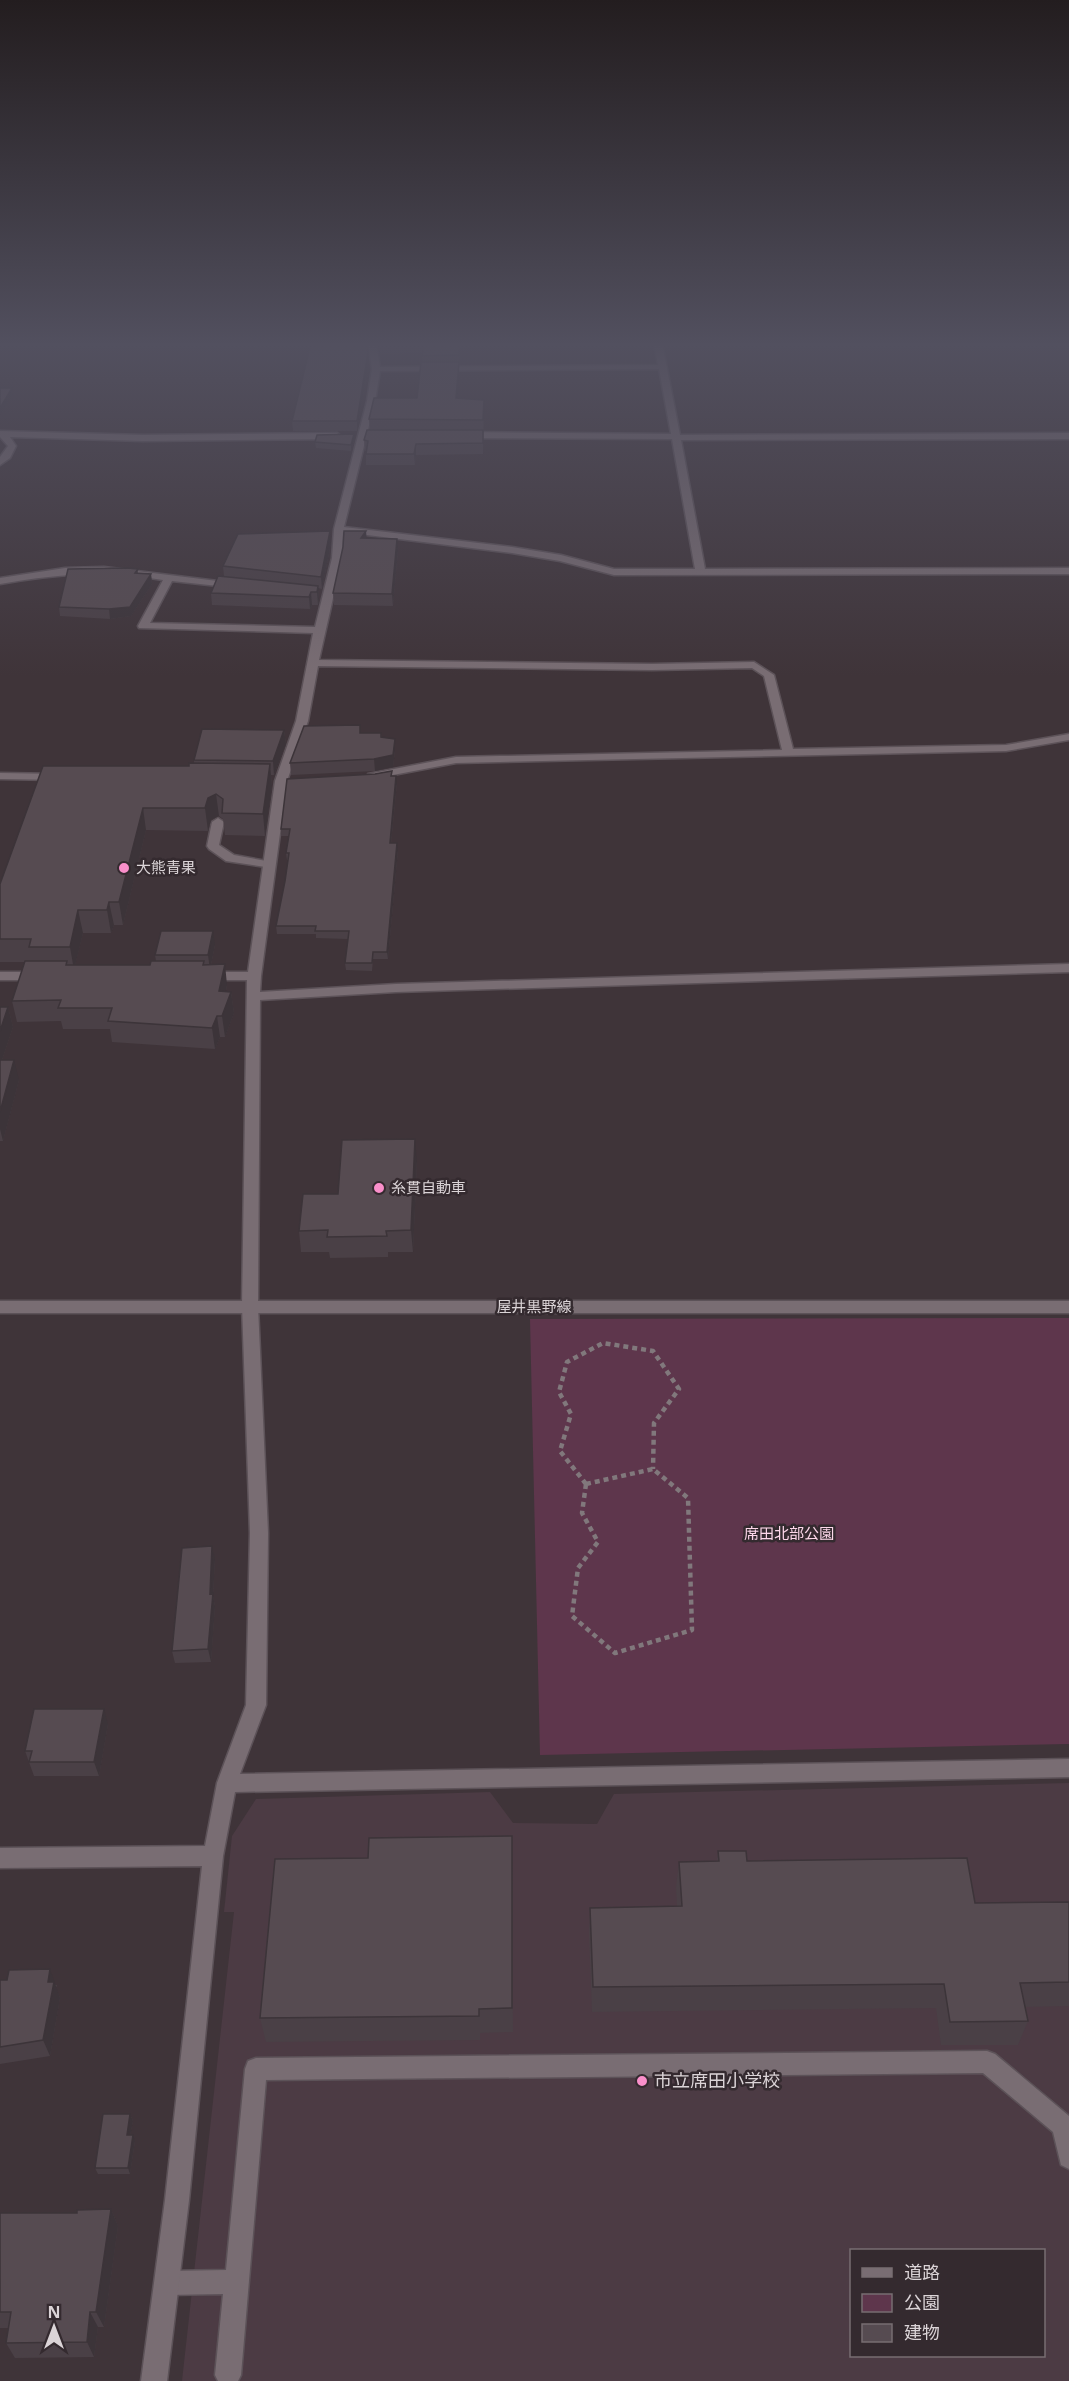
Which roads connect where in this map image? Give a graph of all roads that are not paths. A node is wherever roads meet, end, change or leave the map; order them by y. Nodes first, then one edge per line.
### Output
1 (362, 454) edge
2 (679, 454) edge
3 (339, 530) junction
4 (1069, 571) edge
5 (702, 573) junction
6 (169, 578) junction
7 (0, 581) edge
8 (249, 587) edge
9 (319, 630) junction
10 (315, 663) junction
11 (1069, 737) edge
12 (788, 752) junction
13 (0, 776) edge
14 (363, 776) edge
15 (70, 777) edge
16 (218, 822) edge
17 (268, 865) junction
18 (1069, 968) edge
19 (0, 976) edge
20 (58, 976) edge
21 (196, 976) edge
22 (254, 976) junction
23 (255, 996) junction
24 (250, 1306) junction
25 (0, 1307) edge
26 (1069, 1307) edge
27 (1069, 1768) edge
28 (227, 1783) junction
29 (213, 1856) junction
30 (0, 1858) edge
31 (1069, 2157) edge
32 (237, 2282) junction
33 (167, 2283) junction
34 (228, 2375) dead end
35 (153, 2381) edge

1 - 3 street
2 - 5 street
3 - 5 street
3 - 9 street
4 - 5 street
6 - 7 street
6 - 8 street
6 - 9 street
9 - 10 street
10 - 12 street
10 - 17 street
11 - 12 street
12 - 14 street
13 - 15 street
16 - 17 street
17 - 22 street
18 - 23 street
19 - 20 street
21 - 22 street
22 - 23 street
23 - 24 street
24 - 25 street, 屋井黒野線
24 - 26 street, 屋井黒野線
24 - 28 street
27 - 28 street
28 - 29 street
29 - 30 street
29 - 33 street
31 - 32 street
32 - 33 street
32 - 34 street
33 - 35 street

